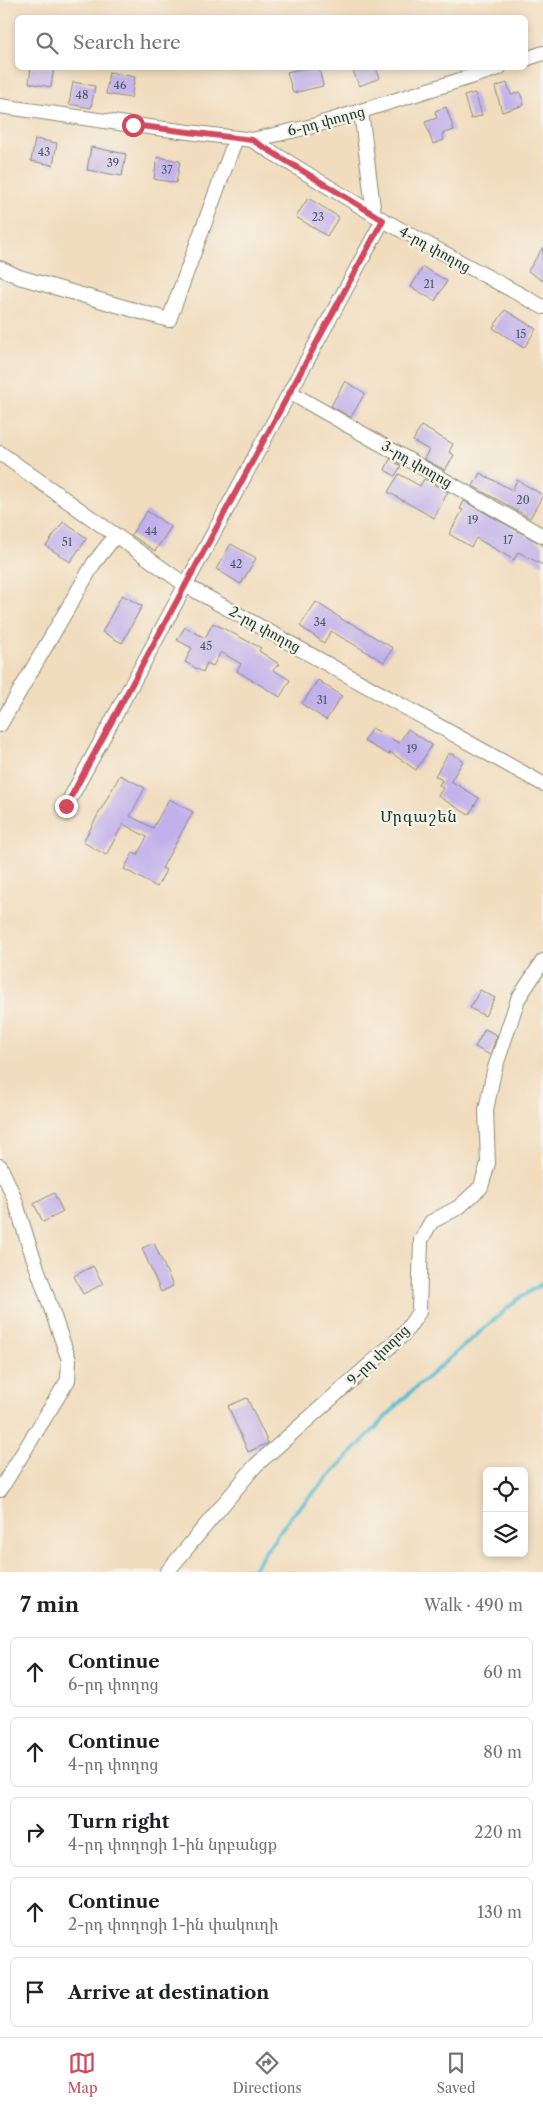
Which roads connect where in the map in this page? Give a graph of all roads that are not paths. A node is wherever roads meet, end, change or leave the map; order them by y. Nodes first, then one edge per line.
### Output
1 (543, 53) edge
2 (528, 58) edge
3 (492, 70) edge
4 (0, 106) edge
5 (361, 111) junction
6 (236, 138) junction
7 (252, 140) junction
8 (379, 218) junction
9 (0, 268) edge
10 (543, 307) edge
11 (291, 393) junction
12 (0, 453) edge
13 (116, 535) junction
14 (543, 536) edge
15 (187, 586) junction
16 (0, 725) edge
17 (543, 784) edge
18 (66, 806) dead end
19 (543, 961) edge
20 (0, 1166) edge
21 (0, 1490) edge
22 (168, 1572) edge

1 - 2 street
3 - 5 street, 6-րդ փողոց
4 - 6 street, 6-րդ փողոց
5 - 7 street, 6-րդ փողոց
5 - 8 street
6 - 7 street, 6-րդ փողոց
6 - 9 street
7 - 8 street, 4-րդ փողոց
8 - 10 street, 4-րդ փողոց
8 - 11 street
11 - 14 street, 3-րդ փողոց
11 - 15 street
12 - 13 street, 2-րդ փողոց
13 - 15 street, 2-րդ փողոց
13 - 16 street
15 - 17 street, 2-րդ փողոց
15 - 18 street
19 - 22 street, 9-րդ փողոց
20 - 21 street

